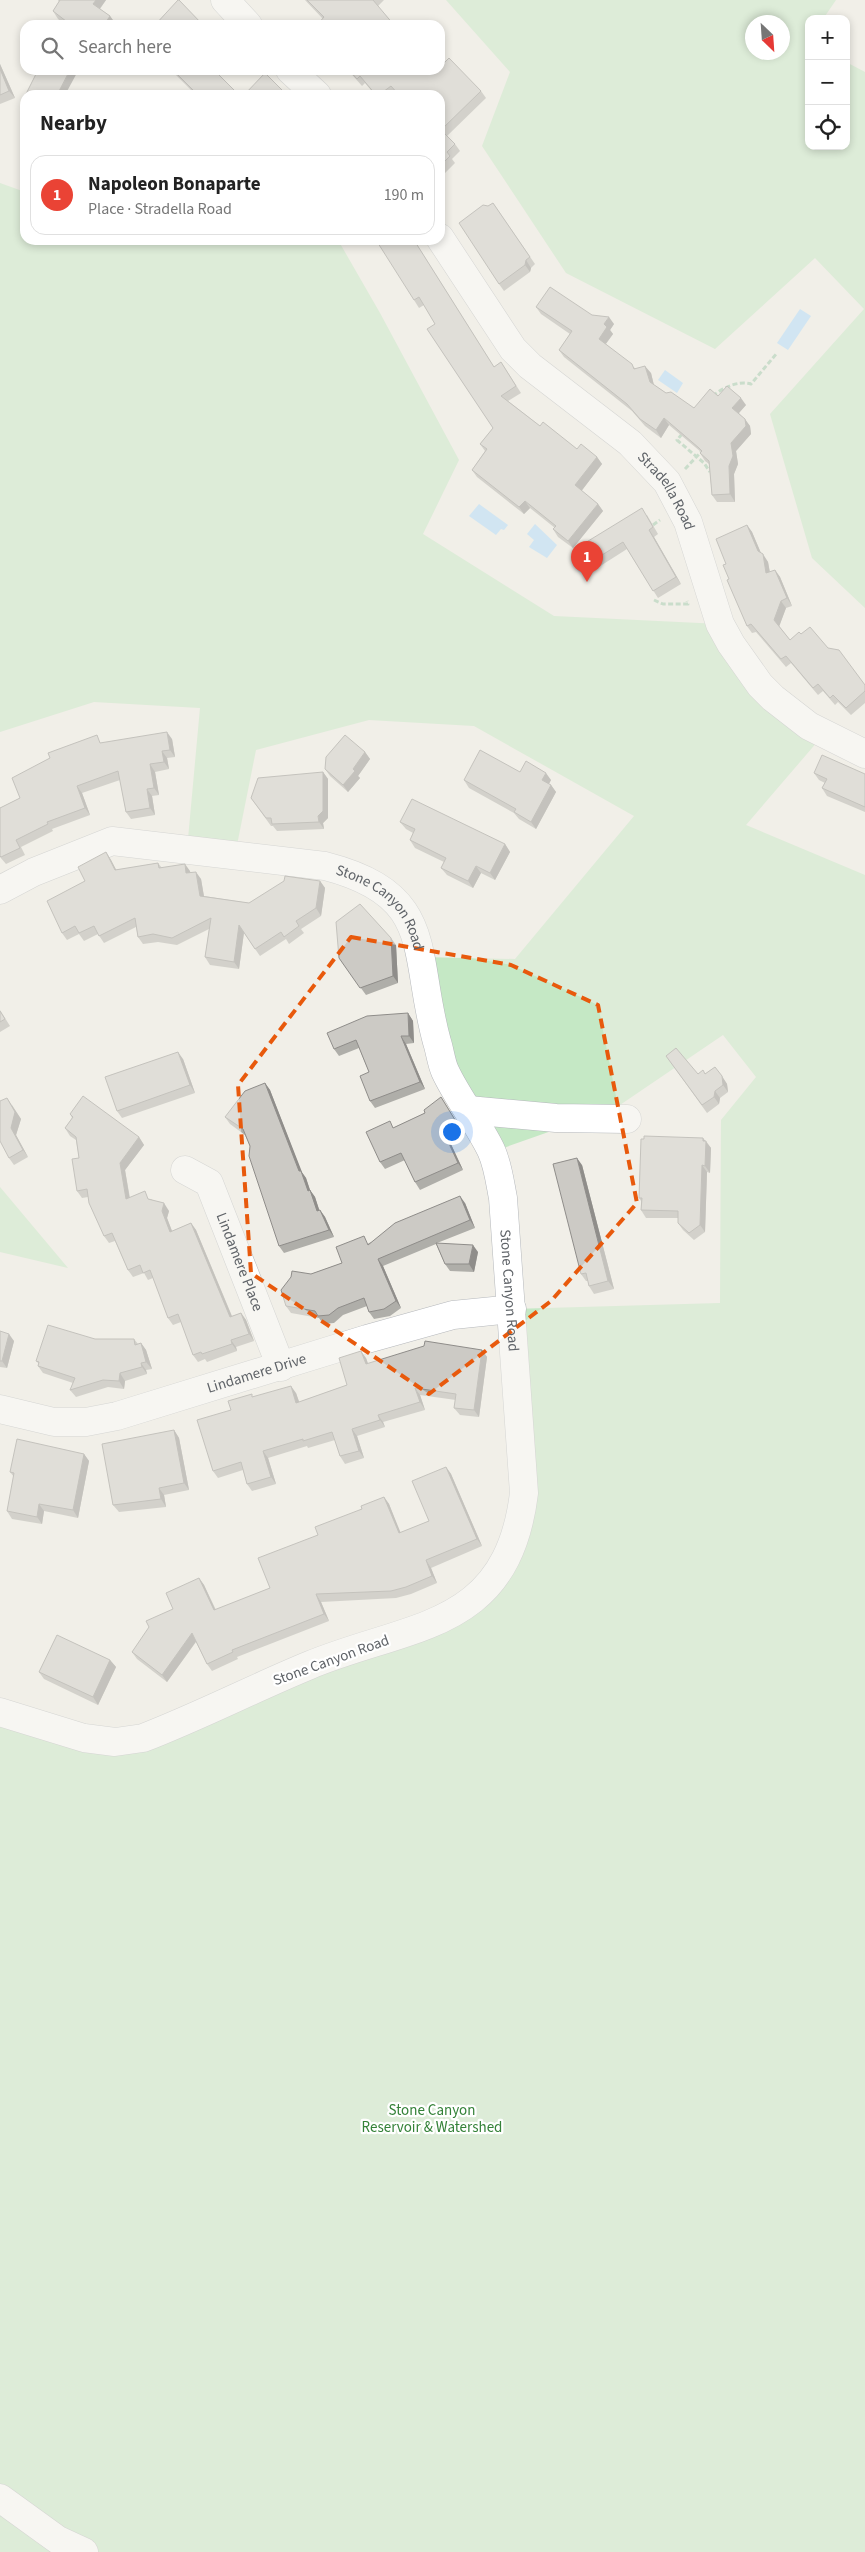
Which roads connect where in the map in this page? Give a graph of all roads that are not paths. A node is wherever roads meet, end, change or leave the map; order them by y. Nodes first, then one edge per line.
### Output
1 (225, 0) edge
2 (243, 20) edge
3 (295, 75) edge
4 (312, 90) edge
5 (445, 245) edge
6 (865, 754) edge
7 (0, 890) edge
8 (468, 1110) junction
9 (626, 1118) dead end
10 (185, 1170) dead end
11 (512, 1309) junction
12 (281, 1367) junction
13 (0, 1409) edge
14 (0, 1712) edge
15 (0, 2498) edge
16 (84, 2552) edge

1 - 2 street
3 - 4 street
5 - 6 street, Stradella Road
7 - 8 street, Stone Canyon Road
8 - 9 street
8 - 11 street, Stone Canyon Road
10 - 12 street, Lindamere Place
11 - 12 street, Lindamere Drive
11 - 14 street, Stone Canyon Road
12 - 13 street, Lindamere Drive
15 - 16 street

